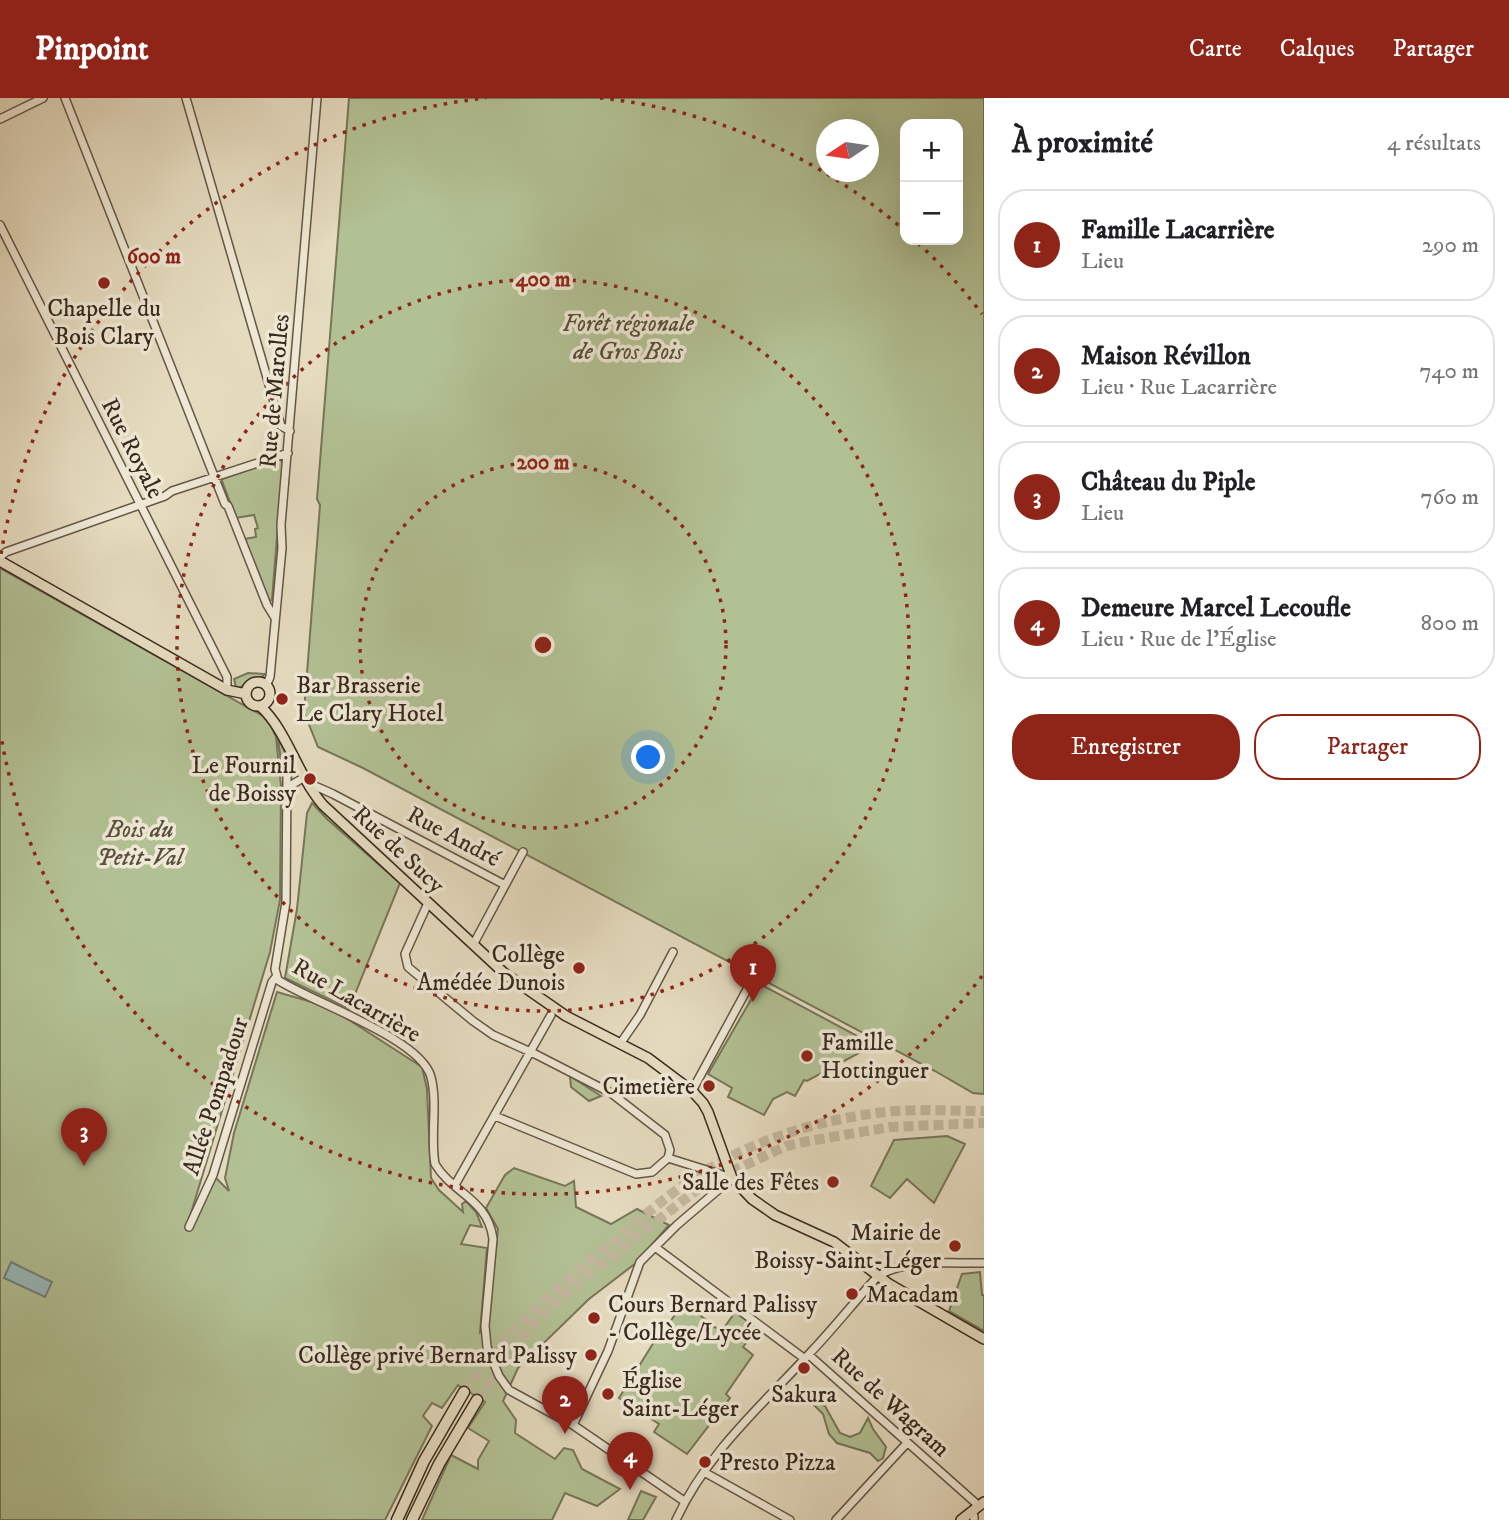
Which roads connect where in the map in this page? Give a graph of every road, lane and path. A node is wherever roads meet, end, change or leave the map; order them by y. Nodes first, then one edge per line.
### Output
1 (43, 98) edge
2 (65, 98) edge
3 (186, 98) edge
4 (316, 98) edge
5 (0, 119) edge
6 (2, 228) edge
7 (0, 241) edge
8 (290, 430) junction
9 (288, 453) junction
10 (215, 477) junction
11 (140, 504) junction
12 (0, 559) edge
13 (275, 618) junction
14 (266, 686) junction
15 (227, 690) junction
16 (246, 694) junction
17 (263, 704) junction
18 (294, 760) junction
19 (303, 778) junction
20 (309, 787) junction
21 (288, 791) junction
22 (523, 852) dead end
23 (505, 885) junction
24 (428, 903) junction
25 (473, 945) junction
26 (673, 953) dead end
27 (276, 977) junction
28 (751, 982) dead end
29 (551, 1015) dead end
30 (620, 1044) junction
31 (530, 1051) junction
32 (692, 1091) junction
33 (495, 1116) junction
34 (668, 1158) junction
35 (732, 1178) junction
36 (455, 1185) junction
37 (189, 1227) dead end
38 (656, 1247) junction
39 (984, 1263) edge
40 (878, 1276) junction
41 (984, 1339) edge
42 (807, 1357) junction
43 (464, 1392) tunnel mouth
44 (477, 1400) tunnel mouth
45 (573, 1425) junction
46 (907, 1443) junction
47 (704, 1472) junction
48 (684, 1501) junction
49 (982, 1505) edge
50 (678, 1519) edge
51 (973, 1519) edge
52 (397, 1520) edge
53 (412, 1520) edge
54 (790, 1520) edge
55 (836, 1520) edge
56 (961, 1520) edge

1 - 5 street
2 - 10 street
3 - 8 street
4 - 8 street, Rue de Marolles
6 - 7 street
6 - 11 street, Rue Royale
8 - 9 street, Rue de Marolles
9 - 10 street
9 - 13 street, Rue de Marolles
10 - 11 street
10 - 13 street
11 - 12 street
11 - 15 street, Rue Royale
12 - 15 main road
13 - 14 street, Rue de Marolles
14 - 16 main road
14 - 17 main road
15 - 16 main road
16 - 17 main road
17 - 18 main road, Rue de Sucy
18 - 19 main road, Rue de Sucy
18 - 21 street, Rue Lacarrière
19 - 20 main road, Rue de Sucy
19 - 21 street
20 - 23 street, Rue André
20 - 24 main road, Rue de Sucy
21 - 27 street, Rue Lacarrière
22 - 23 street
23 - 25 street
24 - 25 main road, Rue de Sucy
24 - 31 street
25 - 30 main road, Rue de Sucy
26 - 30 street
27 - 36 street, Rue Lacarrière
27 - 37 street, Allée Pompadour
28 - 32 street
29 - 31 street
30 - 32 main road, Rue de Sucy
31 - 33 street
31 - 34 street
32 - 35 main road, Rue de Sucy
33 - 34 street
33 - 36 street
34 - 35 street
35 - 38 street
35 - 40 main road, Rue de Sucy
36 - 45 street, Rue Lacarrière
38 - 42 street, Rue de Wagram
38 - 45 street
39 - 40 street
40 - 41 main road, Rue de Sucy
40 - 42 street
42 - 46 street, Rue de Wagram
42 - 47 street
43 - 52 highway
44 - 53 highway
45 - 48 street, Rue Lacarrière
46 - 49 street, Rue de Wagram
46 - 55 street
47 - 48 street
47 - 54 street
48 - 50 street
49 - 51 main road
49 - 56 main road

